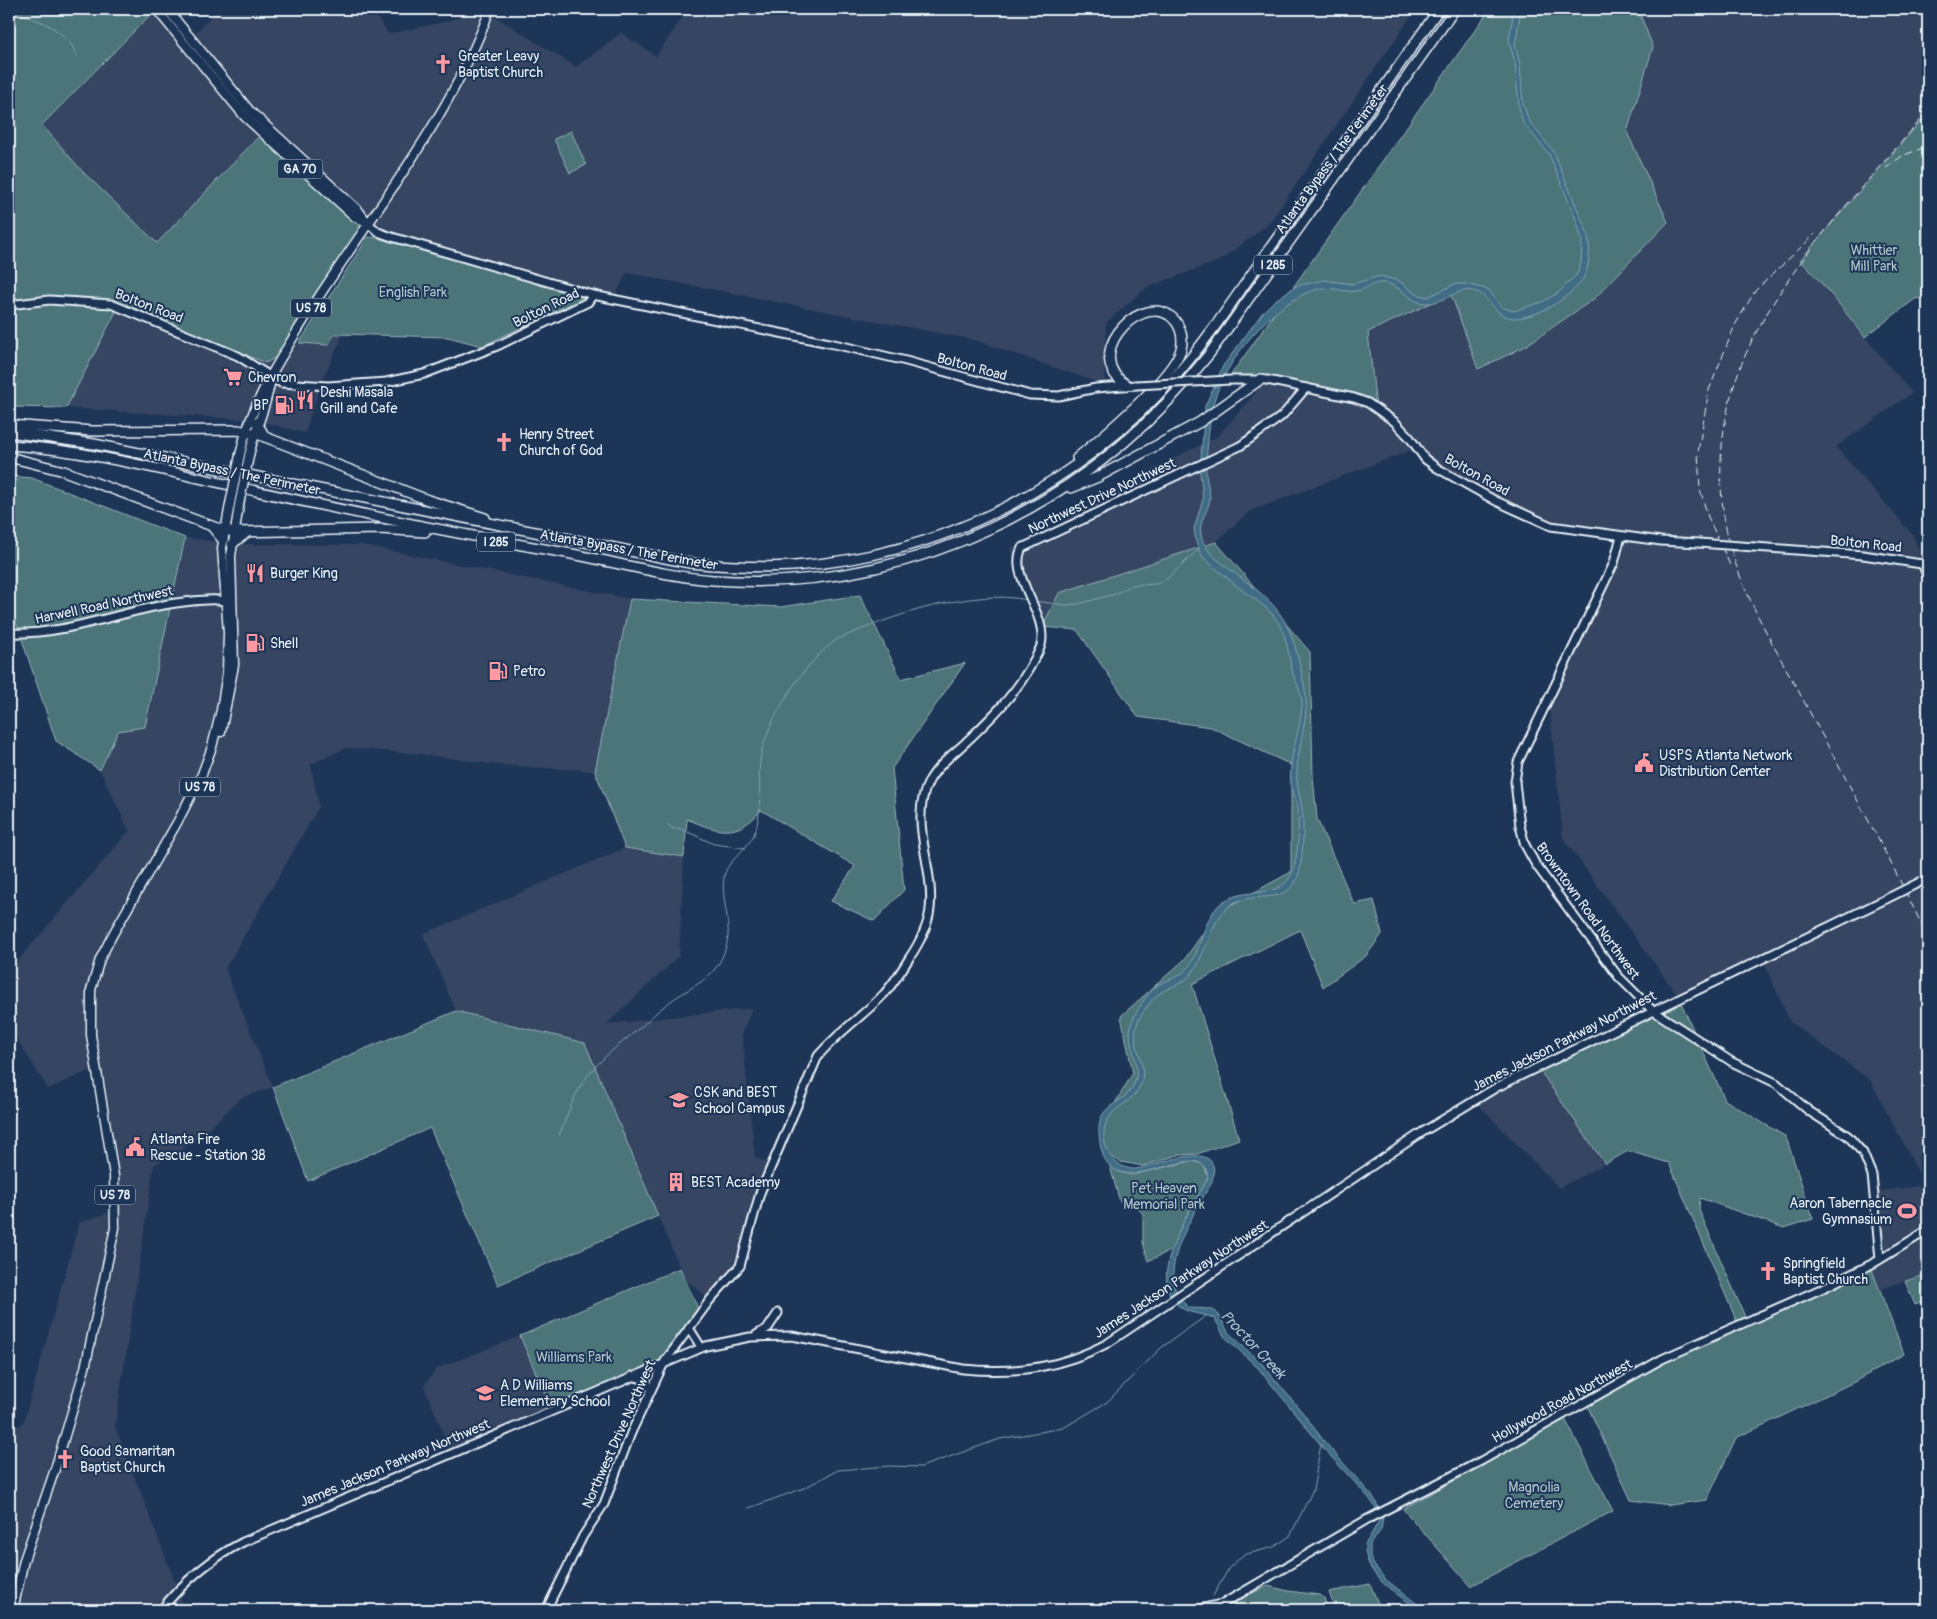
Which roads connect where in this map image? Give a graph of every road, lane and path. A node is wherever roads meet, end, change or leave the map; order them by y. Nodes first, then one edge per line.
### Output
1 (156, 9) edge
2 (166, 9) edge
3 (490, 9) edge
4 (1438, 9) edge
5 (1455, 9) edge
6 (367, 222) junction
7 (593, 295) junction
8 (9, 305) edge
9 (271, 377) junction
10 (1261, 379) junction
11 (1132, 385) junction
12 (1306, 388) junction
13 (257, 423) junction
14 (9, 425) edge
15 (9, 432) edge
16 (249, 432) junction
17 (265, 437) junction
18 (9, 445) edge
19 (9, 457) edge
20 (1042, 487) junction
21 (1059, 492) junction
22 (530, 533) junction
23 (227, 534) junction
24 (245, 534) junction
25 (1621, 536) junction
26 (481, 539) junction
27 (232, 544) junction
28 (1925, 564) edge
29 (1928, 578) edge
30 (229, 602) junction
31 (9, 632) edge
32 (1925, 880) edge
33 (1652, 1010) junction
34 (1928, 1230) edge
35 (1880, 1259) junction
36 (778, 1313) dead end
37 (689, 1328) junction
38 (752, 1336) junction
39 (701, 1347) junction
40 (665, 1361) junction
41 (631, 1376) junction
42 (652, 1388) junction
43 (1226, 1602) junction
44 (13, 1610) edge
45 (161, 1610) edge
46 (546, 1610) edge
47 (1195, 1610) edge
48 (1216, 1610) edge

1 - 6 main road, GA 70
2 - 6 main road, GA 70
3 - 6 main road, US 78
4 - 20 highway, Atlanta Bypass / The Perimeter / I 285
5 - 21 highway, Atlanta Bypass / The Perimeter / I 285
6 - 7 street
6 - 9 main road, US 78
7 - 9 street, Bolton Road
7 - 11 street, Bolton Road
8 - 9 street, Bolton Road
9 - 13 main road, US 78
9 - 16 main road, US 78
10 - 11 street, Bolton Road, bridge
10 - 12 street, Bolton Road
10 - 21 highway
11 - 20 highway
12 - 25 street, Bolton Road
12 - 37 street, Northwest Drive Northwest
13 - 16 main road, US 78
13 - 17 highway
14 - 16 highway
15 - 22 highway, Atlanta Bypass / The Perimeter / I 285
16 - 17 highway
16 - 23 main road, US 78, bridge
16 - 23 main road, US 78, bridge
17 - 22 highway
18 - 26 highway, Atlanta Bypass / The Perimeter / I 285
19 - 23 highway
20 - 22 highway, Atlanta Bypass / The Perimeter / I 285
21 - 26 highway, Atlanta Bypass / The Perimeter / I 285
23 - 24 highway
23 - 27 main road, US 78
23 - 30 main road, US 78
24 - 26 highway
24 - 27 highway
25 - 28 street, Bolton Road, bridge
25 - 33 street, Browntown Road Northwest
27 - 30 main road, US 78
28 - 29 street
30 - 31 street, Harwell Road Northwest
30 - 44 main road, US 78
32 - 33 street, James Jackson Parkway Northwest, bridge
33 - 35 street, Browntown Road Northwest
33 - 38 street, James Jackson Parkway Northwest
34 - 35 street, Hollywood Road Northwest
35 - 43 street, Hollywood Road Northwest
36 - 38 street
37 - 39 street
37 - 40 street, Northwest Drive Northwest
38 - 39 street, James Jackson Parkway Northwest
39 - 40 street, James Jackson Parkway Northwest
40 - 41 street, James Jackson Parkway Northwest
40 - 42 street, Northwest Drive Northwest
41 - 42 street
41 - 45 street, James Jackson Parkway Northwest
42 - 46 street, Northwest Drive Northwest
43 - 47 street
43 - 48 street, Hollywood Road Northwest

